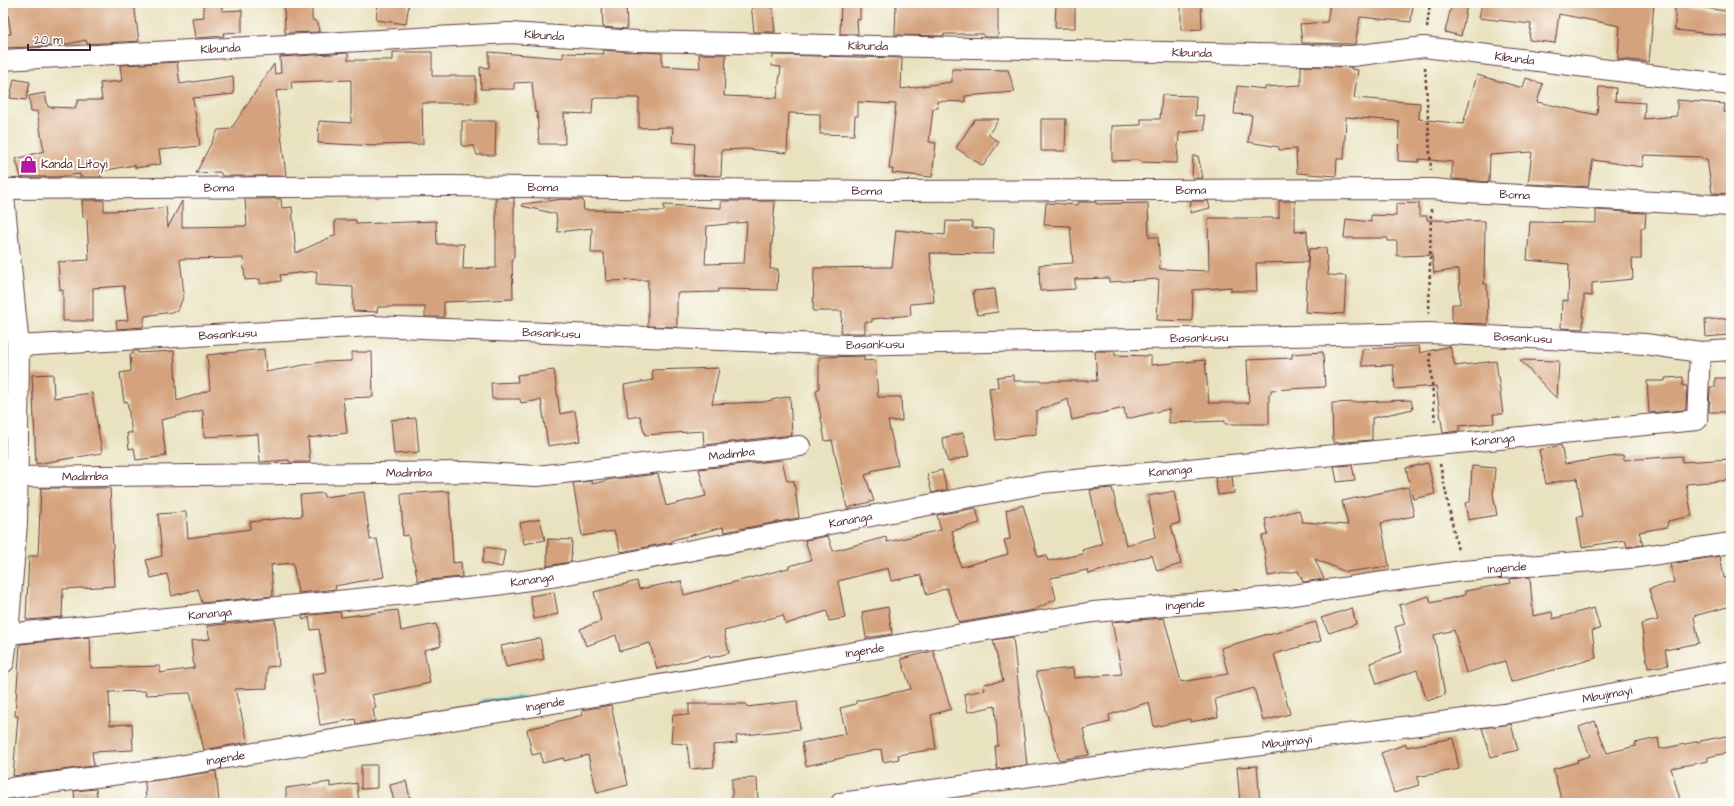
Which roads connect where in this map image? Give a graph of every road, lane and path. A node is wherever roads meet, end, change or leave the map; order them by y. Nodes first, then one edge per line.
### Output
1 (1430, 3) edge
2 (1424, 47) junction
3 (3, 60) edge
4 (1731, 84) edge
5 (3, 189) edge
6 (1432, 189) junction
7 (3, 197) edge
8 (1731, 206) edge
9 (1429, 333) junction
10 (18, 346) junction
11 (1731, 350) edge
12 (1700, 352) junction
13 (1436, 445) junction
14 (800, 446) dead end
15 (16, 477) junction
16 (1731, 543) edge
17 (1462, 571) junction
18 (7, 634) junction
19 (3, 662) edge
20 (1731, 671) edge
21 (3, 789) edge
22 (841, 803) edge

1 - 2 path
2 - 3 street, Kibunda
2 - 4 street, Kibunda
2 - 6 path
5 - 6 street, Boma
6 - 8 street, Boma
6 - 9 path
7 - 10 street
9 - 10 street, Basankusu
9 - 12 street, Basankusu
9 - 13 path
10 - 15 street
11 - 12 street, Basankusu
12 - 13 street, Kananga
13 - 17 path
13 - 18 street, Kananga
14 - 15 street, Madimba
15 - 18 street
16 - 17 street, Ingende
17 - 21 street, Ingende
18 - 19 street
20 - 22 street, Mbujimayi

